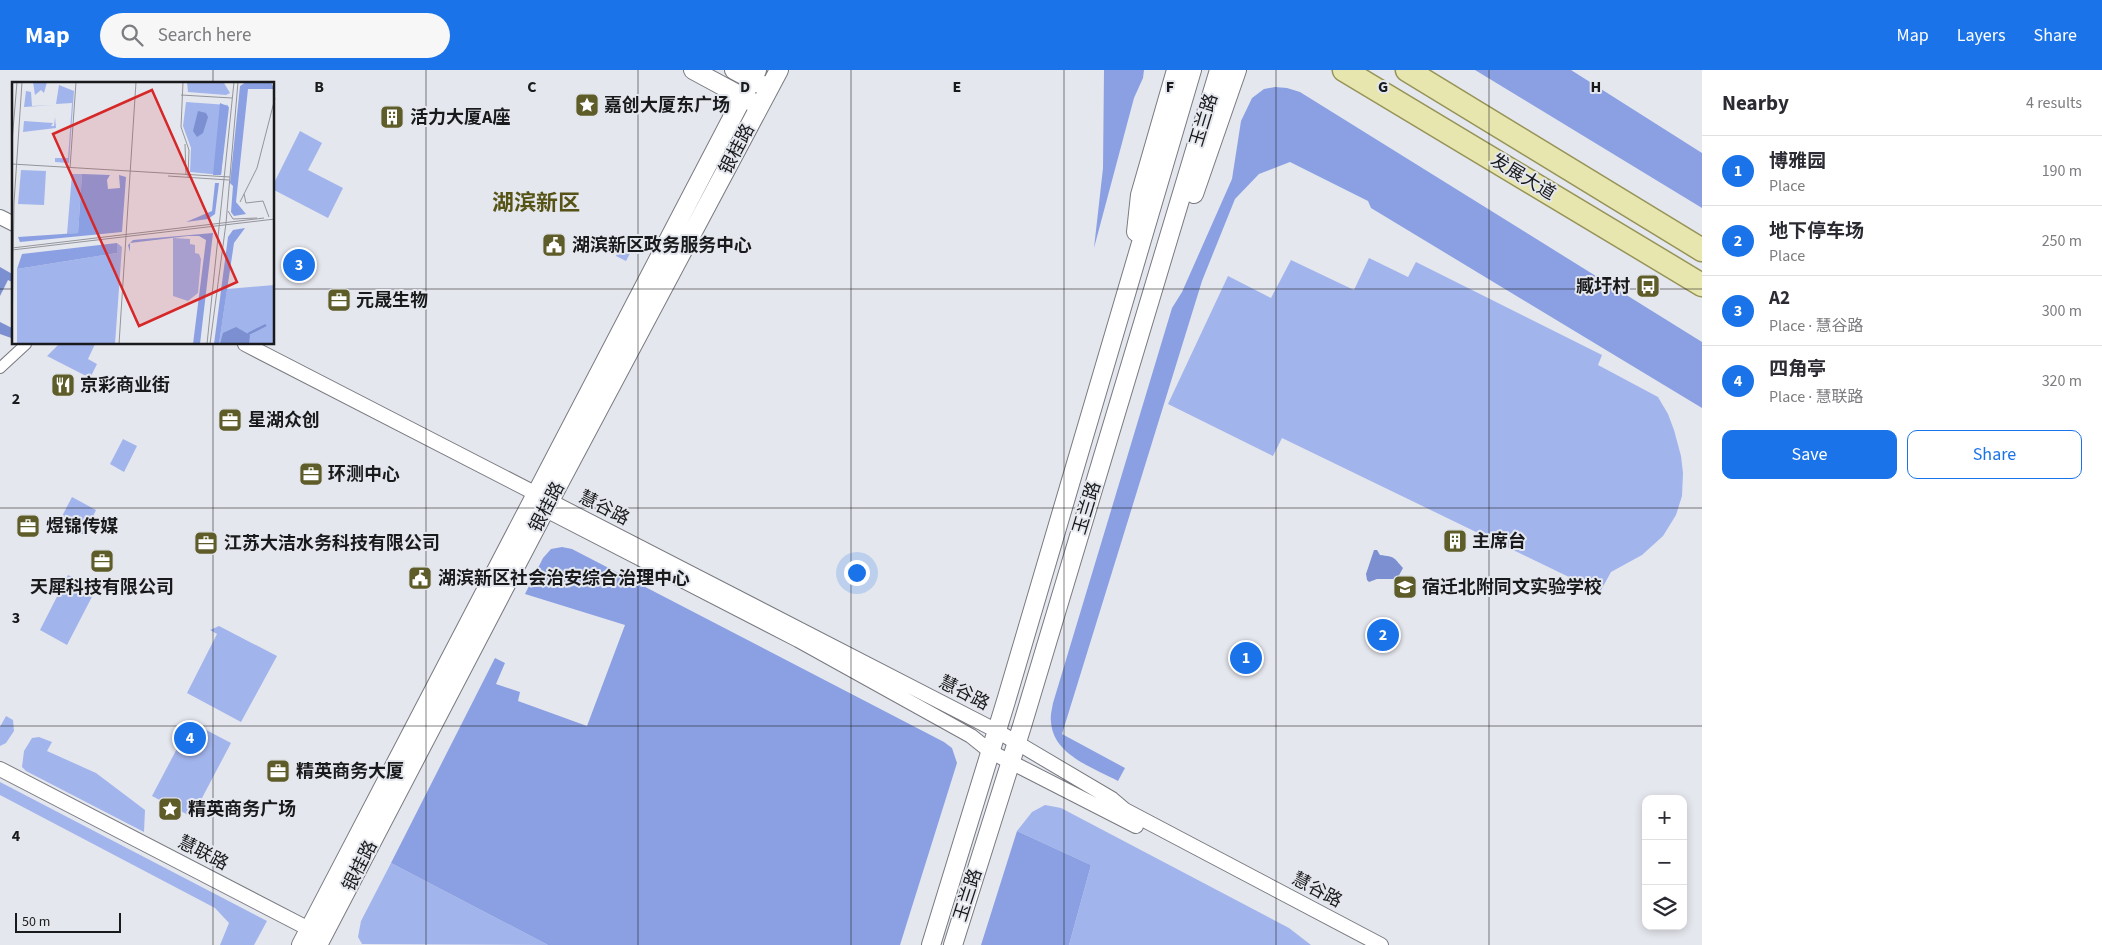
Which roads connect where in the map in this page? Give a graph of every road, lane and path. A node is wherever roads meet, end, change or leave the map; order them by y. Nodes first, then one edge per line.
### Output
1 (693, 70) edge
2 (734, 70) edge
3 (779, 70) edge
4 (1176, 70) edge
5 (1192, 70) edge
6 (1219, 70) edge
7 (1237, 70) edge
8 (1338, 70) edge
9 (1344, 70) edge
10 (1407, 70) edge
11 (754, 75) edge
12 (1365, 83) junction
13 (769, 88) junction
14 (743, 98) junction
15 (760, 106) junction
16 (0, 217) edge
17 (12, 223) edge
18 (1702, 250) edge
19 (1702, 285) edge
20 (1128, 287) junction
21 (1152, 293) junction
22 (25, 345) edge
23 (247, 345) edge
24 (0, 368) edge
25 (537, 499) junction
26 (997, 731) junction
27 (1017, 742) junction
28 (991, 752) junction
29 (1010, 762) junction
30 (0, 769) edge
31 (309, 929) junction
32 (301, 945) edge
33 (318, 945) edge
34 (931, 945) edge
35 (952, 945) edge
36 (1362, 945) edge
37 (1382, 945) edge

1 - 14 street
2 - 11 street
3 - 13 street, 银桂路
4 - 20 street
5 - 20 street, 玉兰路
6 - 21 street, 玉兰路
7 - 21 street
8 - 12 street
9 - 12 main road, 发展大道
10 - 18 main road, 发展大道
11 - 13 street
11 - 14 street, 银桂路
12 - 19 main road, 发展大道
13 - 15 street, 银桂路
14 - 15 street
14 - 25 street, 银桂路
15 - 25 street, 银桂路
16 - 17 street
20 - 26 street, 玉兰路
21 - 27 street, 玉兰路
22 - 24 street
23 - 25 street, 慧谷路
25 - 26 street, 慧谷路
25 - 28 street, 慧谷路
25 - 31 street, 银桂路
25 - 33 street, 银桂路
26 - 27 street, 慧谷路
26 - 28 street, 玉兰路
27 - 29 street, 玉兰路
27 - 37 street, 慧谷路
28 - 29 street, 慧谷路
28 - 34 street, 玉兰路
29 - 35 street, 玉兰路
29 - 36 street, 慧谷路
30 - 31 street, 慧联路
31 - 32 street, 银桂路

